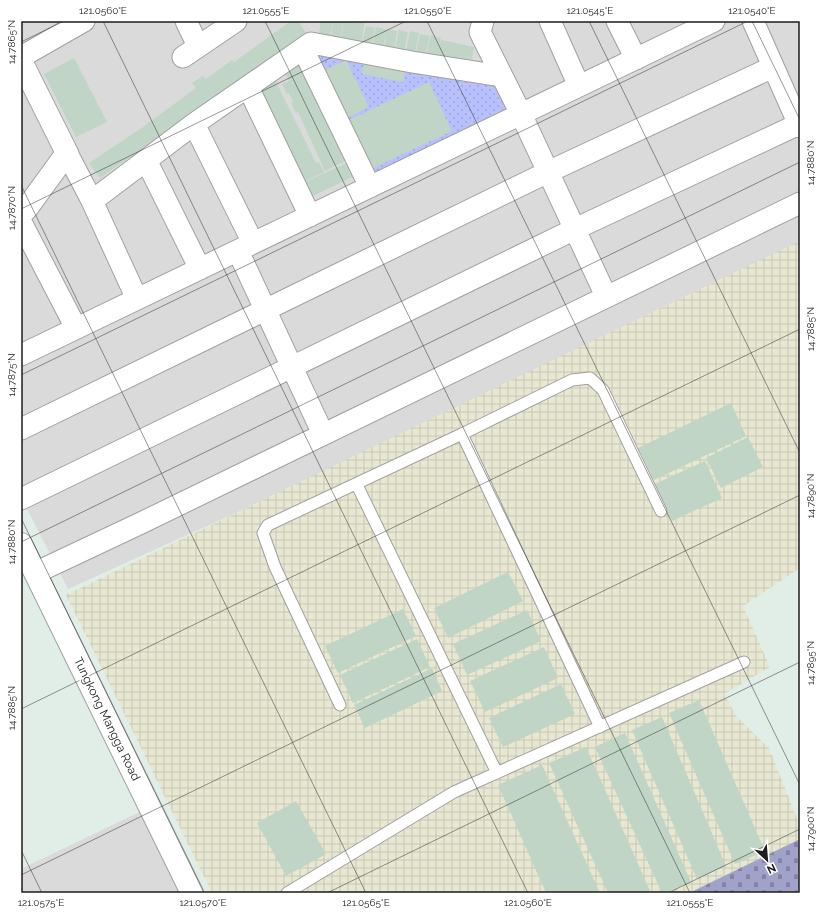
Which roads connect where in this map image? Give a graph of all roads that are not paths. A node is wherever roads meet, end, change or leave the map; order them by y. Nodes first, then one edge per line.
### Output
1 (84, 21) edge
2 (186, 21) edge
3 (236, 21) edge
4 (482, 21) edge
5 (550, 21) edge
6 (617, 21) edge
7 (714, 21) edge
8 (753, 21) edge
9 (56, 29) edge
10 (303, 49) junction
11 (21, 57) edge
12 (636, 59) junction
13 (21, 61) edge
14 (773, 66) junction
15 (501, 76) junction
16 (579, 86) junction
17 (248, 87) junction
18 (521, 114) junction
19 (194, 124) junction
20 (799, 125) edge
21 (67, 153) junction
22 (146, 160) junction
23 (548, 172) junction
24 (370, 187) junction
25 (92, 201) junction
26 (800, 203) edge
27 (21, 214) edge
28 (310, 216) junction
29 (21, 222) edge
30 (574, 229) junction
31 (245, 247) junction
32 (200, 269) junction
33 (606, 296) junction
34 (137, 299) junction
35 (265, 310) junction
36 (76, 328) junction
37 (21, 355) edge
38 (292, 366) junction
39 (21, 429) edge
40 (323, 434) junction
41 (462, 434) junction
42 (357, 484) junction
43 (21, 499) edge
44 (661, 511) dead end
45 (21, 544) edge
46 (35, 573) junction
47 (744, 662) dead end
48 (340, 705) dead end
49 (600, 727) junction
50 (497, 773) junction
51 (192, 893) edge
52 (287, 893) edge

1 - 9 street
2 - 3 street
4 - 15 street
5 - 16 street
6 - 12 street
7 - 12 street
8 - 14 street
9 - 11 street
10 - 15 street
10 - 17 street
10 - 24 street
12 - 16 street
13 - 21 street
14 - 20 street
14 - 23 street
15 - 18 street
16 - 18 street
17 - 19 street
17 - 28 street
18 - 23 street
18 - 24 street
19 - 22 street
19 - 31 street
20 - 30 street
21 - 25 street
21 - 27 street
22 - 25 street
22 - 32 street
23 - 30 street
23 - 35 street
24 - 28 street
25 - 34 street
26 - 33 street
28 - 31 street
29 - 36 street
30 - 33 street
30 - 38 street
31 - 32 street
31 - 35 street
32 - 34 street
33 - 40 street
34 - 36 street
35 - 38 street
35 - 39 street
36 - 37 street
38 - 40 street
38 - 43 street
40 - 46 street
41 - 42 lane
41 - 44 lane
41 - 49 lane
42 - 48 lane
42 - 50 lane
45 - 46 street, Tungkong Mangga Road
46 - 51 street, Tungkong Mangga Road
47 - 49 lane
49 - 50 lane
50 - 52 lane

